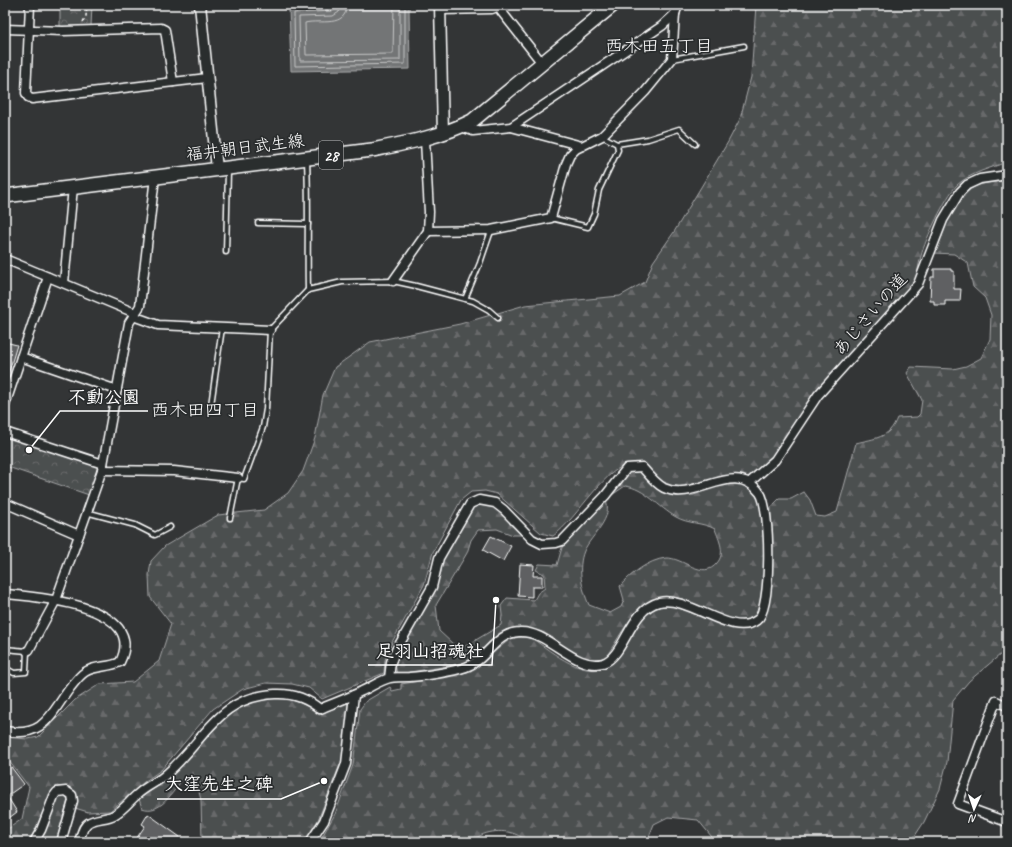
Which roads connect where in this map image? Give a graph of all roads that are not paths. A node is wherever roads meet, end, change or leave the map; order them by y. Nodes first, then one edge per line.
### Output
1 (30, 5) edge
2 (200, 5) edge
3 (613, 5) edge
4 (678, 5) edge
5 (501, 6) edge
6 (440, 8) edge
7 (675, 14) junction
8 (5, 29) edge
9 (29, 30) junction
10 (744, 46) dead end
11 (672, 59) junction
12 (542, 63) junction
13 (207, 78) junction
14 (173, 82) junction
15 (460, 126) junction
16 (511, 127) junction
17 (443, 134) junction
18 (602, 136) junction
19 (426, 140) junction
20 (618, 144) junction
21 (695, 144) dead end
22 (582, 146) junction
23 (307, 158) junction
24 (223, 168) junction
25 (1007, 175) edge
26 (155, 177) junction
27 (74, 187) junction
28 (5, 196) edge
29 (552, 218) junction
30 (258, 223) dead end
31 (308, 224) junction
32 (491, 230) junction
33 (428, 231) junction
34 (226, 252) dead end
35 (5, 259) edge
36 (48, 277) junction
37 (393, 281) junction
38 (64, 284) junction
39 (308, 290) junction
40 (465, 299) junction
41 (134, 314) junction
42 (498, 318) dead end
43 (222, 328) junction
44 (270, 330) junction
45 (21, 357) junction
46 (117, 390) junction
47 (5, 405) edge
48 (211, 405) dead end
49 (5, 432) edge
50 (102, 467) junction
51 (238, 478) junction
52 (750, 482) junction
53 (7, 504) edge
54 (86, 512) junction
55 (5, 514) edge
56 (230, 518) dead end
57 (170, 527) dead end
58 (78, 535) junction
59 (5, 594) edge
60 (56, 600) junction
61 (5, 650) edge
62 (27, 651) junction
63 (5, 668) edge
64 (389, 678) junction
65 (354, 695) junction
66 (1007, 706) edge
67 (5, 731) edge
68 (1007, 822) edge
69 (34, 842) edge
70 (61, 842) edge
71 (79, 842) edge
72 (310, 842) edge

1 - 9 street
2 - 13 street
3 - 12 main road, 福井朝日武生線 / 28
4 - 7 street
5 - 6 street
5 - 12 street
6 - 17 street
7 - 11 street
7 - 16 street
8 - 9 street
9 - 14 street
9 - 14 street
10 - 11 lane
11 - 18 street
12 - 15 main road, 福井朝日武生線 / 28
13 - 14 street
13 - 24 street
15 - 16 street
15 - 17 main road, 福井朝日武生線 / 28
16 - 22 street
17 - 19 main road, 福井朝日武生線 / 28
18 - 20 lane
18 - 22 street
19 - 23 main road, 福井朝日武生線 / 28
19 - 33 street
20 - 21 lane
20 - 29 lane
22 - 29 street
23 - 24 main road, 福井朝日武生線 / 28
23 - 31 lane
24 - 26 main road, 福井朝日武生線 / 28
24 - 34 lane
25 - 52 street, あじさいの道
26 - 27 main road, 福井朝日武生線 / 28
26 - 41 street
27 - 28 main road, 福井朝日武生線 / 28
27 - 38 street
29 - 32 street
30 - 31 lane
31 - 39 lane
32 - 33 street
32 - 40 lane
33 - 37 street
35 - 36 street
36 - 38 street
36 - 45 street
37 - 39 lane
37 - 40 lane
38 - 41 street
39 - 44 lane
40 - 42 lane
41 - 43 street
41 - 46 street
43 - 44 street
43 - 48 lane
44 - 51 lane
45 - 46 street
45 - 47 street
46 - 50 street
49 - 50 street
50 - 51 street
50 - 54 street
51 - 56 lane
52 - 64 street
52 - 64 street
53 - 55 lane
53 - 58 street
54 - 57 lane
54 - 58 street
58 - 60 street
59 - 60 street
60 - 62 street
60 - 67 street
61 - 62 lane
62 - 63 lane
64 - 65 street
65 - 71 street
65 - 72 street
66 - 68 street
69 - 70 street

